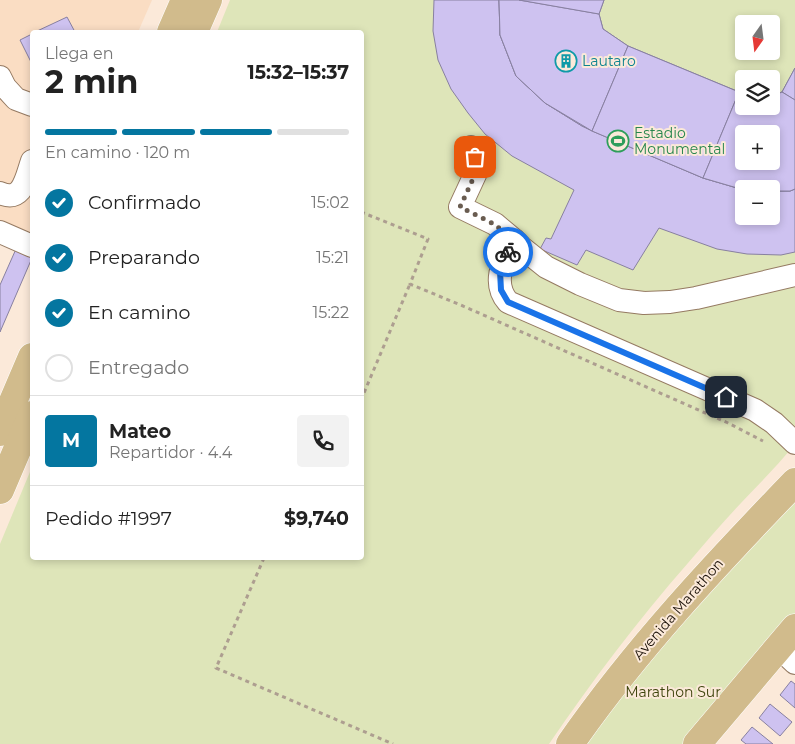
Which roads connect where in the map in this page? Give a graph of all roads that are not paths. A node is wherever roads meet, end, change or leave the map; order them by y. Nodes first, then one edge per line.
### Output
1 (185, 0) edge
2 (208, 0) edge
3 (172, 30) edge
4 (195, 30) edge
5 (0, 77) edge
6 (30, 104) edge
7 (471, 148) dead end
8 (30, 166) edge
9 (0, 193) edge
10 (0, 232) edge
11 (514, 240) junction
12 (30, 245) edge
13 (500, 271) junction
14 (795, 275) edge
15 (30, 362) edge
16 (30, 420) edge
17 (795, 427) edge
18 (0, 432) edge
19 (795, 443) edge
20 (795, 482) edge
21 (0, 490) edge
22 (789, 646) edge
23 (570, 744) edge
24 (697, 744) edge

1 - 3 main road
2 - 4 main road
5 - 6 street
7 - 11 street
8 - 9 street
10 - 12 street
11 - 13 street
11 - 14 street
13 - 17 street
13 - 19 street
15 - 18 main road
16 - 21 main road
20 - 23 main road, Avenida Marathon
22 - 24 main road

